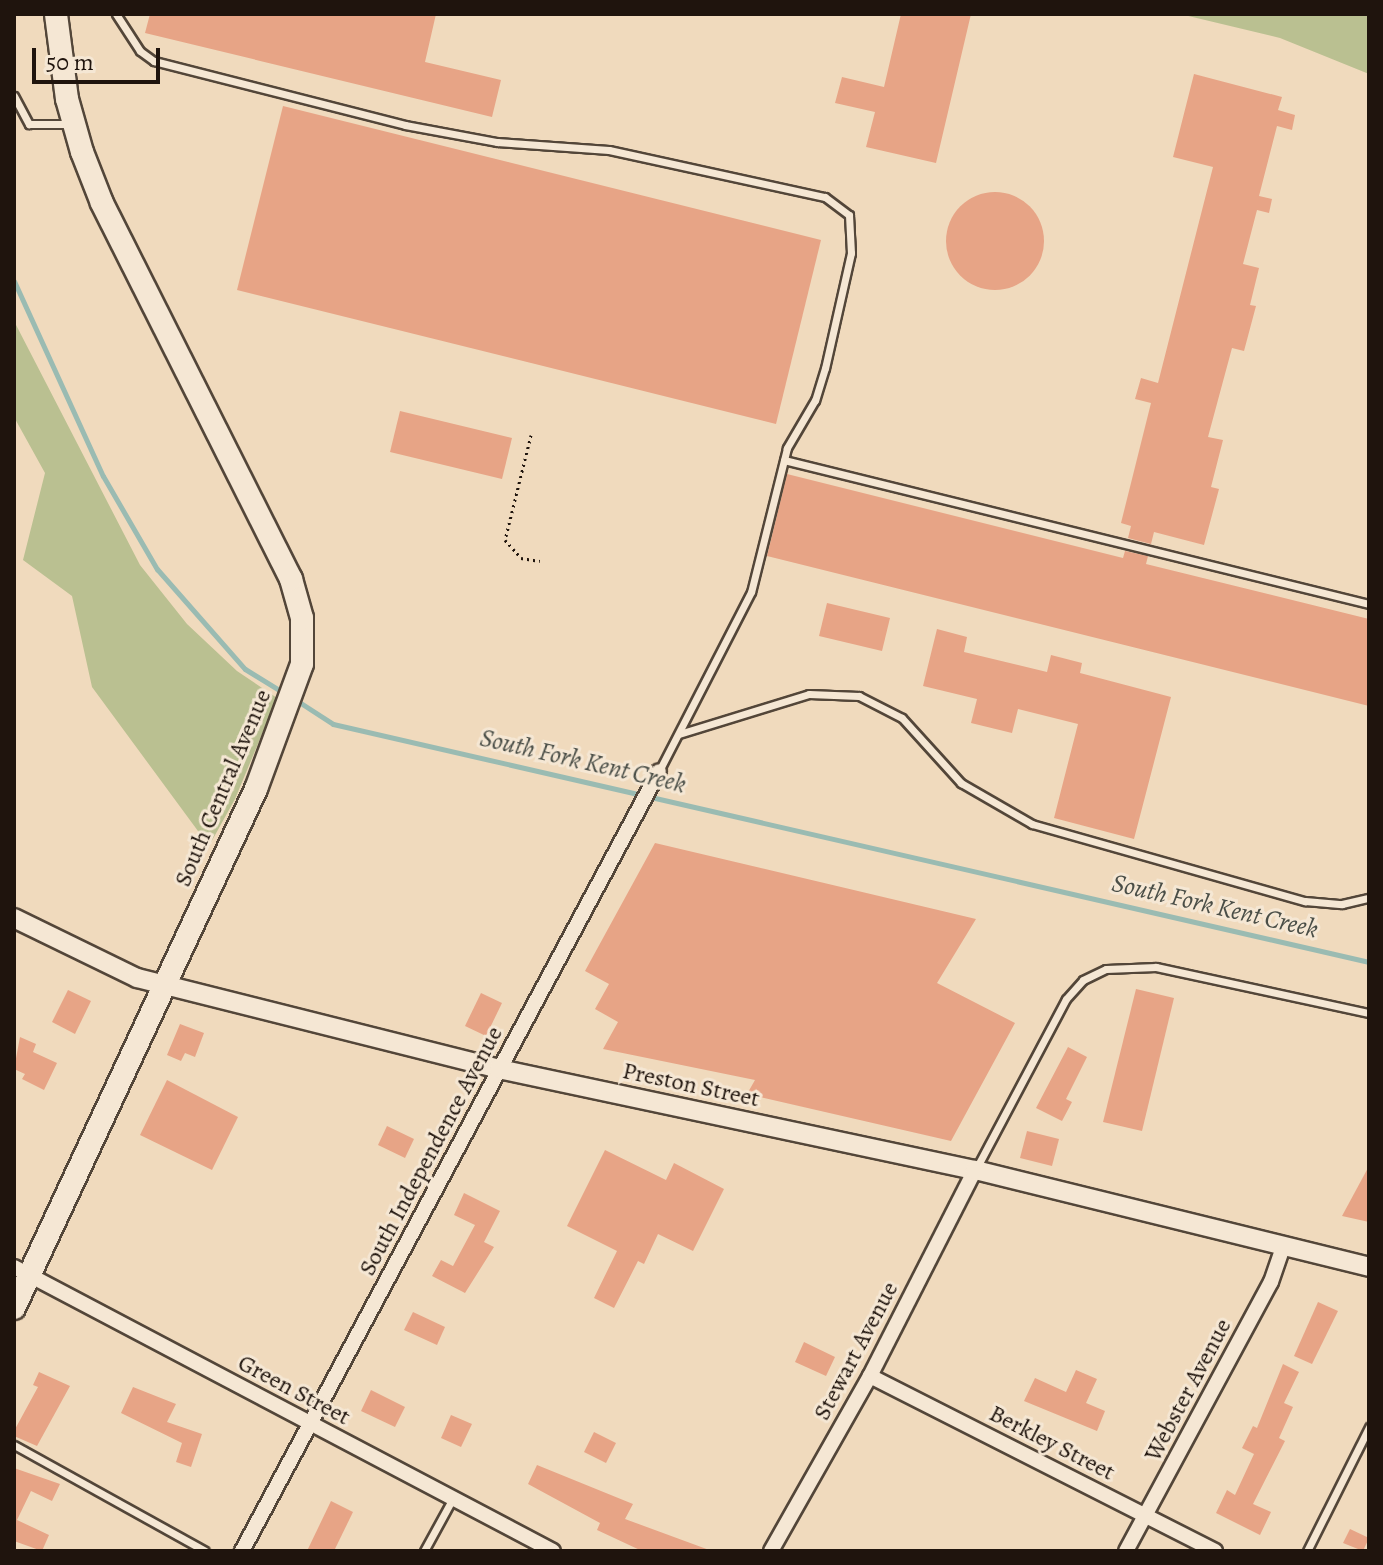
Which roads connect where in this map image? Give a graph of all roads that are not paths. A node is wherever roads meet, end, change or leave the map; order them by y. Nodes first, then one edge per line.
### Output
1 (56, 14) edge
2 (116, 14) edge
3 (14, 96) edge
4 (74, 123) junction
5 (784, 460) junction
6 (1369, 604) edge
7 (679, 734) junction
8 (659, 771) joint
9 (1369, 898) edge
10 (14, 918) edge
11 (168, 982) junction
12 (1369, 1013) edge
13 (499, 1069) junction
14 (975, 1170) junction
15 (1283, 1247) junction
16 (1369, 1267) edge
17 (21, 1271) edge
18 (14, 1308) edge
19 (870, 1376) junction
20 (310, 1423) junction
21 (1369, 1427) edge
22 (14, 1445) edge
23 (453, 1498) junction
24 (1146, 1515) junction
25 (205, 1551) edge
26 (242, 1551) edge
27 (424, 1551) edge
28 (553, 1551) edge
29 (771, 1551) edge
30 (1126, 1551) edge
31 (1215, 1551) edge
32 (1307, 1551) edge

1 - 4 main road, South Central Avenue
2 - 5 lane
3 - 4 lane
4 - 11 main road, South Central Avenue
5 - 6 lane
5 - 7 lane
7 - 8 lane
7 - 9 lane
8 - 13 street, South Independence Avenue
10 - 11 street, Preston Street
11 - 13 street, Preston Street
11 - 17 main road, South Central Avenue
12 - 14 lane
13 - 14 street, Preston Street
13 - 20 street, South Independence Avenue
14 - 15 street, Preston Street
14 - 19 street, Stewart Avenue
15 - 16 street, Preston Street
15 - 24 street, Webster Avenue
17 - 18 main road, South Central Avenue
17 - 20 street, Green Street
19 - 24 street, Berkley Street
19 - 29 street, Stewart Avenue
20 - 23 street, Green Street
20 - 26 street, South Independence Avenue
21 - 32 lane
22 - 25 lane
23 - 27 lane
23 - 28 street, Green Street
24 - 30 street, Webster Avenue
24 - 31 street, Berkley Street

